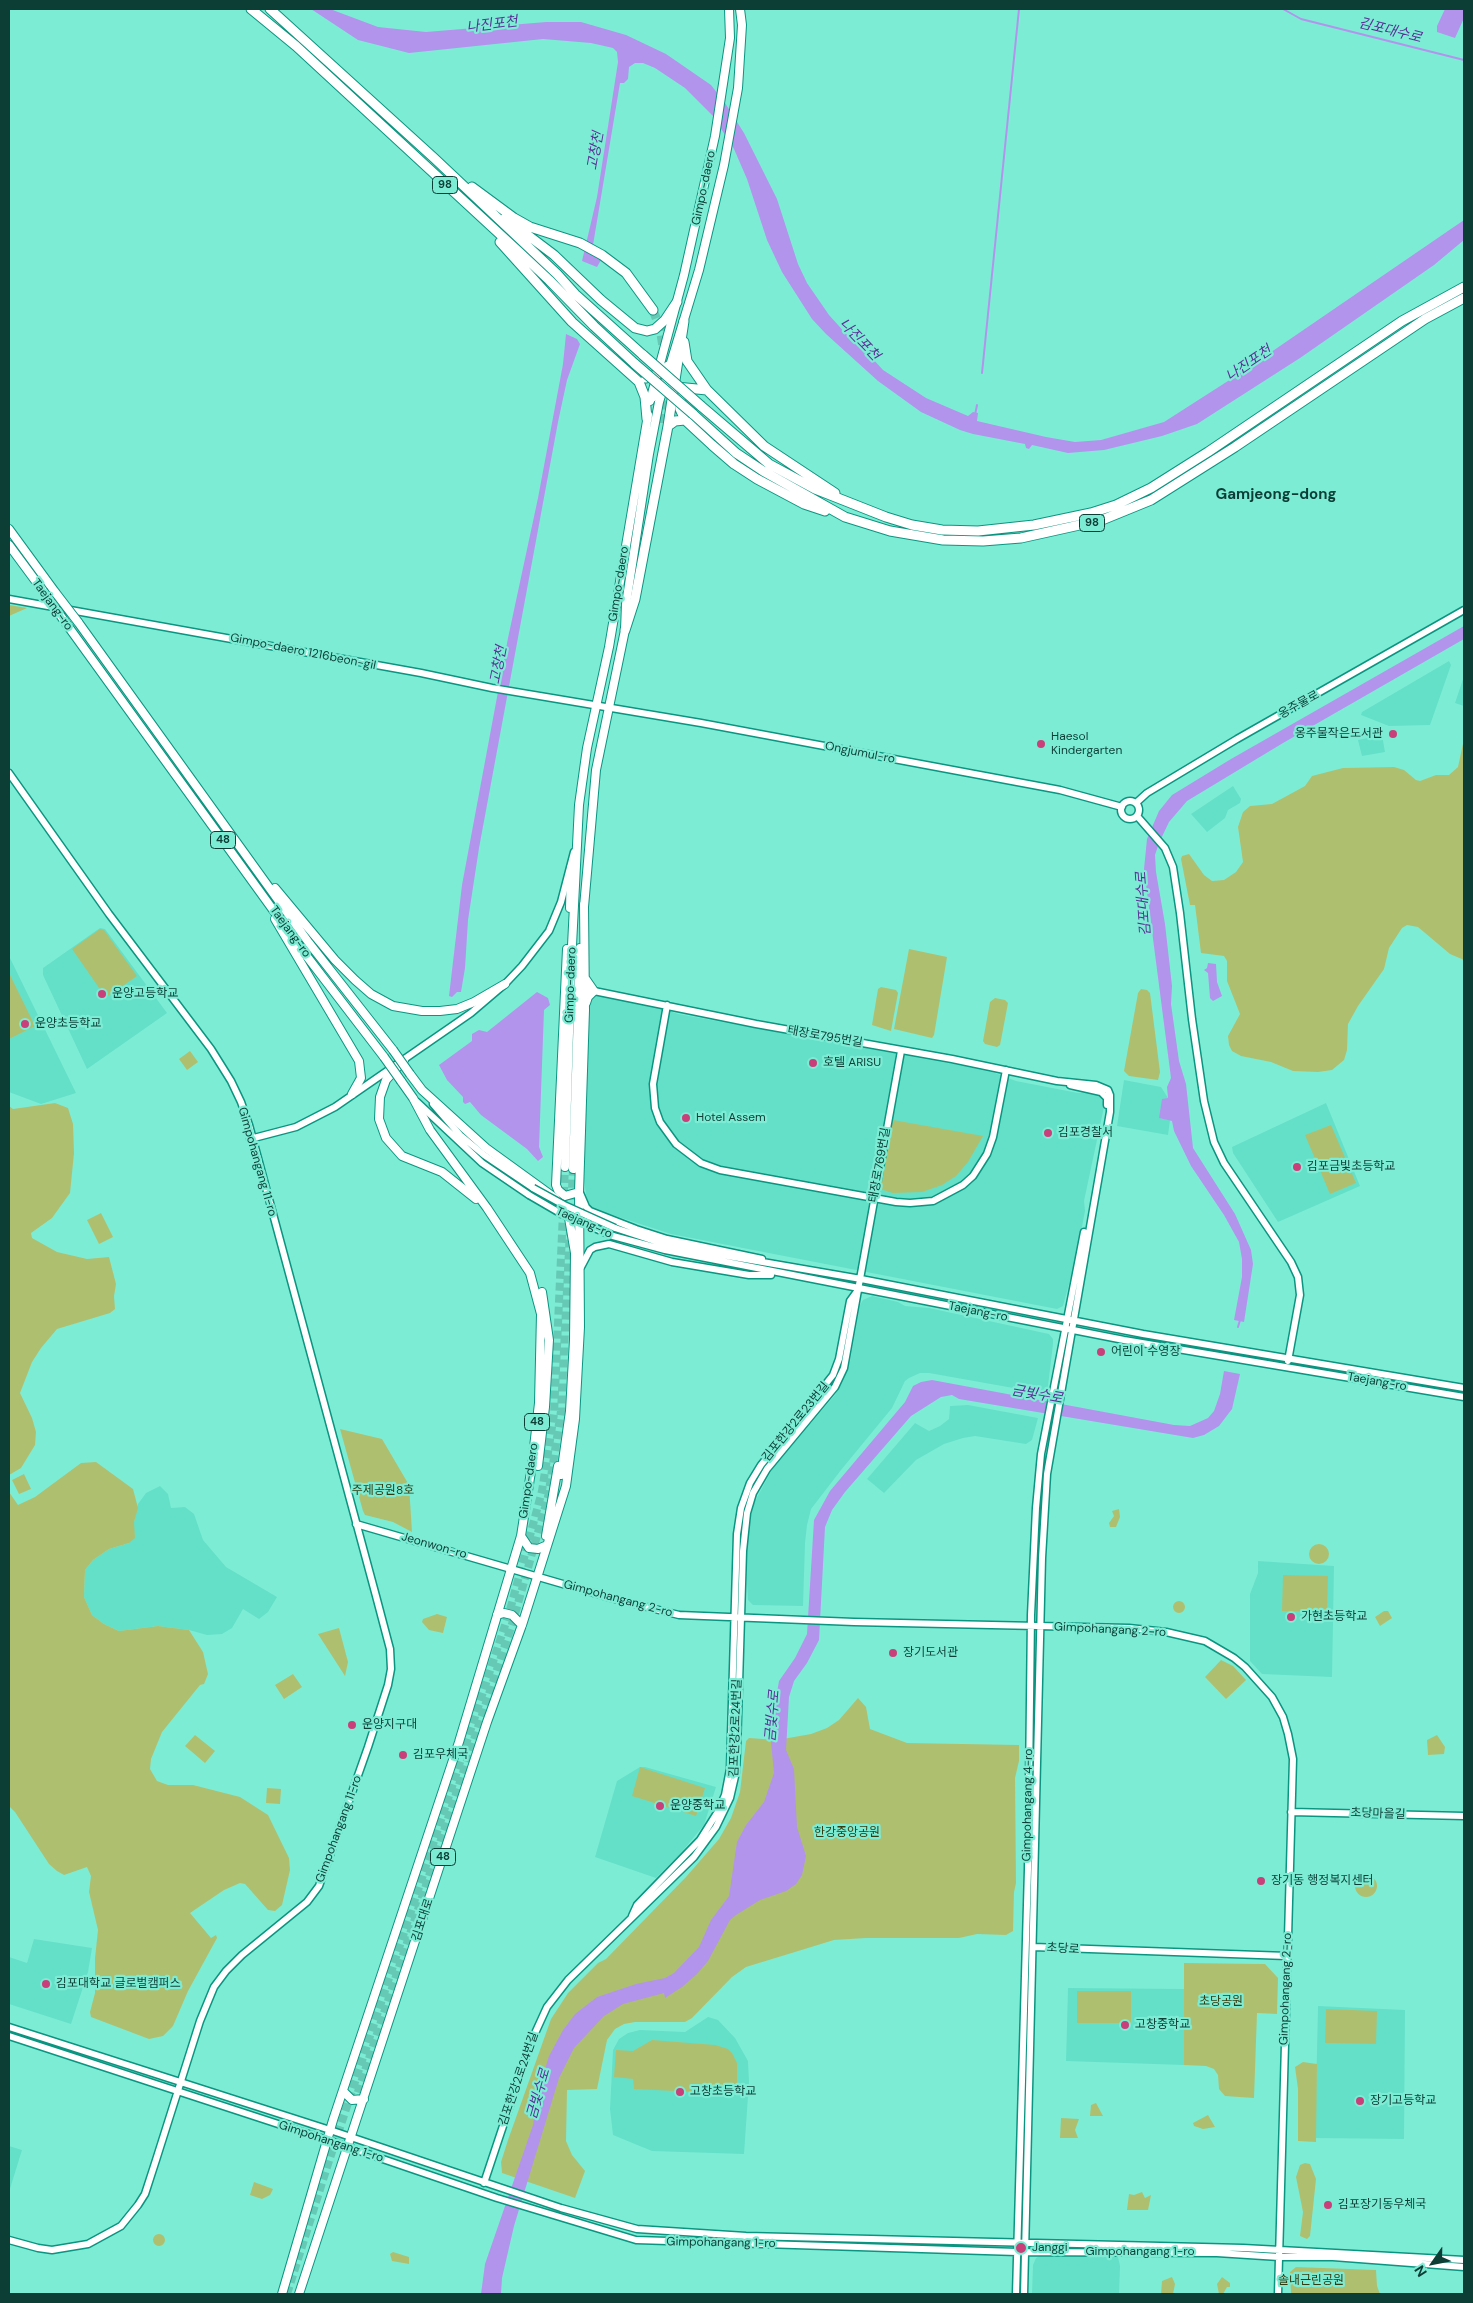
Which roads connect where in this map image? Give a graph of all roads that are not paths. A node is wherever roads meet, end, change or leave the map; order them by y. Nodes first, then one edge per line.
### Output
1 (251, 9) edge
2 (270, 9) edge
3 (730, 9) edge
4 (740, 9) edge
5 (434, 158) junction
6 (467, 189) junction
7 (461, 200) junction
8 (1464, 287) edge
9 (1464, 298) edge
10 (677, 302) junction
11 (653, 310) tunnel mouth
12 (684, 322) junction
13 (668, 366) junction
14 (633, 375) junction
15 (656, 375) junction
16 (676, 387) junction
17 (694, 388) junction
18 (707, 390) junction
19 (662, 391) junction
20 (651, 398) junction
21 (647, 419) junction
22 (685, 420) junction
23 (666, 425) junction
24 (858, 507) junction
25 (844, 516) junction
26 (9, 529) edge
27 (9, 546) edge
28 (9, 599) edge
29 (1464, 610) edge
30 (624, 630) junction
31 (597, 705) junction
32 (609, 707) junction
33 (9, 773) edge
34 (9, 777) edge
35 (1136, 803) junction
36 (1122, 806) junction
37 (1138, 816) junction
38 (576, 838) junction
39 (253, 864) junction
40 (571, 868) junction
41 (254, 882) junction
42 (584, 904) junction
43 (584, 976) junction
44 (505, 984) junction
45 (594, 991) junction
46 (667, 1005) junction
47 (585, 1006) junction
48 (902, 1051) junction
49 (404, 1060) junction
50 (1006, 1070) junction
51 (422, 1090) junction
52 (352, 1094) junction
53 (413, 1098) junction
54 (251, 1139) junction
55 (580, 1192) junction
56 (874, 1199) junction
57 (487, 1208) junction
58 (572, 1229) junction
59 (580, 1267) junction
60 (784, 1267) junction
61 (530, 1273) junction
62 (784, 1275) junction
63 (860, 1279) junction
64 (574, 1285) junction
65 (858, 1289) junction
66 (1071, 1320) junction
67 (1069, 1330) junction
68 (1288, 1358) junction
69 (1286, 1367) junction
70 (1464, 1388) edge
71 (1464, 1397) edge
72 (538, 1466) dead end
73 (561, 1474) dead end
74 (356, 1524) junction
75 (521, 1536) junction
76 (545, 1546) junction
77 (511, 1569) junction
78 (537, 1577) junction
79 (497, 1615) junction
80 (738, 1618) junction
81 (522, 1626) junction
82 (1031, 1626) junction
83 (1041, 1626) junction
84 (1291, 1812) junction
85 (1464, 1816) edge
86 (1033, 1947) junction
87 (1287, 1957) junction
88 (9, 2027) edge
89 (9, 2036) edge
90 (180, 2082) junction
91 (177, 2091) junction
92 (343, 2091) junction
93 (364, 2099) junction
94 (330, 2130) junction
95 (352, 2137) junction
96 (327, 2140) junction
97 (348, 2147) junction
98 (484, 2183) junction
99 (9, 2238) edge
100 (1017, 2242) junction
101 (1027, 2242) junction
102 (1026, 2251) junction
103 (1017, 2252) junction
104 (1280, 2254) junction
105 (1464, 2260) edge
106 (1464, 2267) edge
107 (282, 2294) edge
108 (299, 2294) edge
109 (1016, 2294) edge
110 (1024, 2294) edge
111 (1278, 2294) edge

1 - 7 highway, 98
2 - 5 highway, 98
3 - 10 main road, Gimpo-daero
4 - 12 main road, Gimpo-daero
5 - 6 highway, 98
5 - 11 highway
6 - 10 highway
6 - 24 highway, 98, bridge
7 - 14 highway
7 - 25 highway, 98, bridge
8 - 24 highway, 98
9 - 25 highway, 98
10 - 15 main road, Gimpo-daero
12 - 13 main road, Gimpo-daero
12 - 16 highway
12 - 18 highway
13 - 15 highway
13 - 19 main road, Gimpo-daero
14 - 15 highway
14 - 21 highway
15 - 20 main road, Gimpo-daero
16 - 17 highway
16 - 19 highway
16 - 23 highway
17 - 18 highway
17 - 22 highway
18 - 24 highway
19 - 20 highway
19 - 30 main road, Gimpo-daero
20 - 21 main road, Gimpo-daero
21 - 31 main road, Gimpo-daero
22 - 23 highway
22 - 25 highway
23 - 30 highway
26 - 39 main road, Taejang-ro / 48, bridge
27 - 41 main road, Taejang-ro / 48, bridge
28 - 31 street, Gimpo-daero 1216beon-gil
29 - 35 street, 옹주물로
30 - 32 main road, Gimpo-daero
31 - 32 street, Ongjumul-ro
31 - 38 main road, Gimpo-daero
32 - 36 street, Ongjumul-ro
32 - 42 main road, Gimpo-daero
33 - 54 street, Gimpohangang 11-ro
34 - 54 street, Gimpohangang 11-ro
35 - 36 street
35 - 37 street
36 - 37 street
37 - 68 street
38 - 40 street
38 - 42 main road, Gimpo-daero
39 - 44 main road
39 - 51 main road, Taejang-ro / 48, bridge
40 - 44 street
40 - 55 main road, Gimpo-daero
41 - 52 main road
41 - 53 main road, Taejang-ro / 48, bridge
42 - 43 main road, Gimpo-daero
43 - 45 main road
43 - 47 main road, Gimpo-daero
44 - 49 street
45 - 46 street, 태장로795번길
45 - 47 main road
46 - 48 street, 태장로795번길
46 - 56 street
47 - 55 main road, Gimpo-daero
48 - 50 street, 태장로795번길
48 - 56 street, 태장로769번길
49 - 52 street
49 - 57 main road
50 - 56 street
50 - 66 street, 태장로795번길
51 - 58 main road, 48
51 - 60 street, Taejang-ro, bridge
52 - 54 street
53 - 57 main road, Gimpo-daero / 48
53 - 62 street, Taejang-ro, bridge
54 - 74 street, Gimpohangang 11-ro
55 - 59 main road, Gimpo-daero
55 - 60 street
56 - 63 street, 태장로769번길
57 - 61 main road, Gimpo-daero / 48
58 - 59 main road
58 - 64 main road, 48
59 - 62 street
59 - 76 main road, Gimpo-daero
60 - 63 street, Taejang-ro
61 - 72 main road
61 - 75 main road, Gimpo-daero / 48
62 - 65 street, Taejang-ro
63 - 65 street, 태장로769번길
63 - 66 street, Taejang-ro
64 - 73 main road, 48
64 - 76 main road
65 - 67 street, Taejang-ro
65 - 80 street, 김포한강2로23번길
66 - 67 street, Gimpohangang 4-ro
66 - 68 street, Taejang-ro
67 - 69 street, Taejang-ro
67 - 82 street, Gimpohangang 4-ro
67 - 83 street, Gimpohangang 4-ro
68 - 69 street
68 - 70 street, Taejang-ro
69 - 71 street, Taejang-ro
74 - 77 street, Jeonwon-ro
74 - 90 street, Gimpohangang 11-ro
75 - 76 main road
75 - 77 main road, Gimpo-daero / 48
76 - 78 main road, 김포대로 / 48
77 - 78 street, Gimpohangang 2-ro
77 - 79 main road, 김포대로 / 48
78 - 80 street, Gimpohangang 2-ro
78 - 81 main road, 김포대로 / 48
79 - 81 main road
79 - 92 main road, 김포대로 / 48
80 - 82 street, Gimpohangang 2-ro
80 - 98 street, 김포한강2로24번길
81 - 93 main road, 김포대로 / 48
82 - 83 street, Gimpohangang 2-ro
82 - 100 street, Gimpohangang 4-ro
83 - 84 street, Gimpohangang 2-ro
83 - 86 street, Gimpohangang 4-ro
84 - 85 street, 초당마을길
84 - 87 street, Gimpohangang 2-ro
86 - 87 street, 초당로
86 - 101 street, Gimpohangang 4-ro
87 - 104 street, Gimpohangang 2-ro
88 - 90 street, Gimpohangang 1-ro
89 - 91 street, Gimpohangang 1-ro
90 - 91 street, Gimpohangang 11-ro
90 - 94 street, Gimpohangang 1-ro
91 - 96 street, Gimpohangang 1-ro
91 - 99 street, Gimpohangang 11-ro
92 - 93 main road
92 - 94 main road, 김포대로 / 48
93 - 95 main road, 김포대로 / 48
94 - 95 street, Gimpohangang 1-ro
94 - 96 main road, 김포대로 / 48
95 - 97 main road, 김포대로 / 48
95 - 98 street, Gimpohangang 1-ro
96 - 97 street, Gimpohangang 1-ro
96 - 107 main road, 김포대로 / 48
97 - 103 street, Gimpohangang 1-ro
97 - 108 main road, 김포대로 / 48
98 - 100 street, Gimpohangang 1-ro
100 - 101 street, Gimpohangang 1-ro
100 - 103 street, Gimpohangang 4-ro
101 - 102 street, Gimpohangang 4-ro
101 - 104 street, Gimpohangang 1-ro
102 - 103 street, Gimpohangang 1-ro
102 - 104 street, Gimpohangang 1-ro
102 - 110 street, Gimpohangang 4-ro
103 - 109 street, Gimpohangang 4-ro
104 - 105 street, Gimpohangang 1-ro
104 - 106 street, Gimpohangang 1-ro
104 - 111 street, Gimpohangang 2-ro

